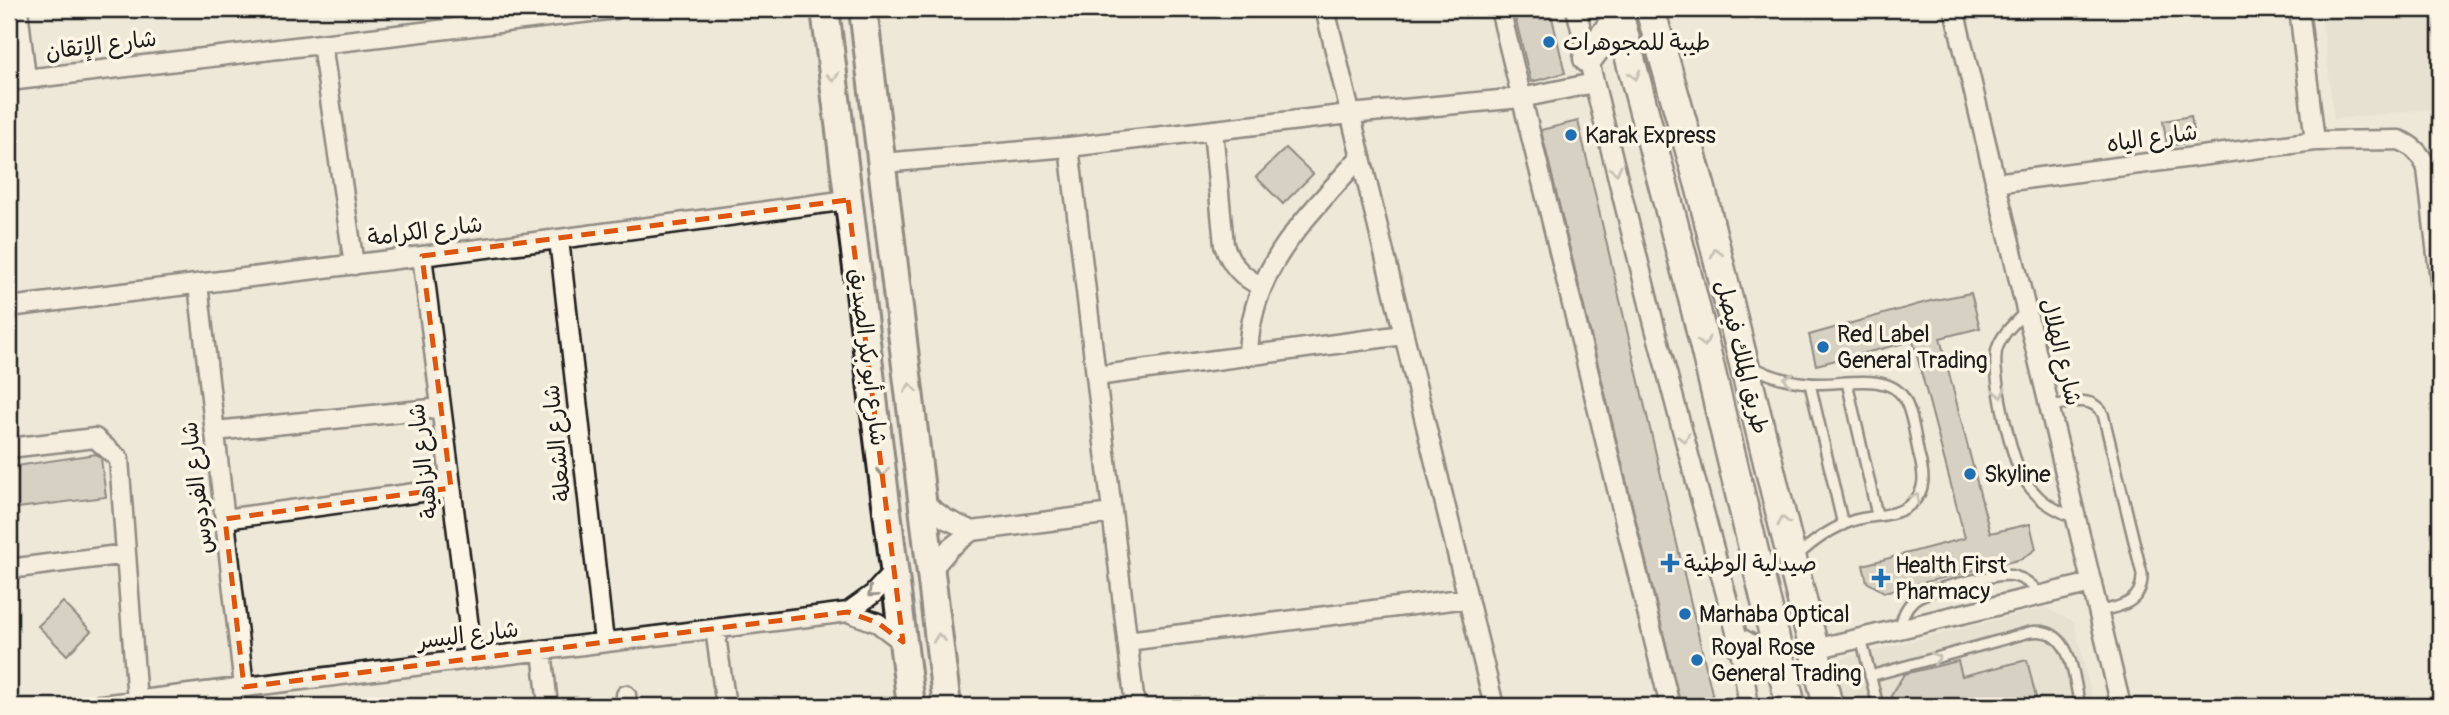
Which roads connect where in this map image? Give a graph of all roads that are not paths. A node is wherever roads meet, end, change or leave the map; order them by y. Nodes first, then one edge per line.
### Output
1 (18, 9) edge
2 (616, 9) edge
3 (825, 9) edge
4 (863, 9) edge
5 (1325, 9) edge
6 (1500, 9) edge
7 (1576, 9) edge
8 (1650, 9) edge
9 (1954, 9) edge
10 (2299, 9) edge
11 (1618, 13) edge
12 (522, 14) edge
13 (322, 44) junction
14 (1591, 70) junction
15 (17, 79) edge
16 (1521, 97) junction
17 (1350, 114) junction
18 (1213, 130) junction
19 (2315, 141) junction
20 (1069, 147) junction
21 (1360, 157) junction
22 (882, 163) junction
23 (1996, 183) junction
24 (848, 200) junction
25 (559, 239) junction
26 (422, 256) junction
27 (354, 265) junction
28 (2440, 281) edge
29 (198, 284) junction
30 (1261, 286) junction
31 (9, 307) edge
32 (2026, 311) junction
33 (1403, 335) junction
34 (1248, 356) junction
35 (1744, 362) junction
36 (1096, 376) junction
37 (1847, 382) junction
38 (1810, 384) junction
39 (2049, 407) junction
40 (441, 408) junction
41 (215, 431) junction
42 (9, 448) edge
43 (451, 488) junction
44 (923, 503) junction
45 (1112, 513) junction
46 (1877, 515) junction
47 (225, 519) junction
48 (2076, 519) junction
49 (1843, 525) junction
50 (972, 531) junction
51 (126, 554) junction
52 (1793, 561) junction
53 (9, 569) edge
54 (931, 570) junction
55 (894, 571) junction
56 (2092, 583) junction
57 (2040, 595) junction
58 (1468, 598) junction
59 (2099, 611) junction
60 (848, 612) junction
61 (715, 629) junction
62 (1900, 629) junction
63 (1861, 638) junction
64 (1128, 641) junction
65 (604, 642) junction
66 (903, 642) junction
67 (1739, 643) junction
68 (1815, 649) junction
69 (542, 650) junction
70 (473, 659) junction
71 (1782, 667) junction
72 (1870, 676) junction
73 (237, 694) edge
74 (137, 701) junction
75 (1789, 703) edge
76 (93, 706) edge
77 (548, 706) edge
78 (726, 706) edge
79 (911, 706) edge
80 (947, 706) edge
81 (1135, 706) edge
82 (1494, 706) edge
83 (1670, 706) edge
84 (1749, 706) edge
85 (1828, 706) edge
86 (1878, 706) edge
87 (2080, 706) edge
88 (2121, 706) edge

1 - 15 street
2 - 12 street, شارع الإتقان
3 -> 24 street, شارع أبو بكر الصديق
4 - 22 street, شارع أبو بكر الصديق
5 - 17 street
6 - 16 street
7 - 14 street
35 -> 8 main road, طريق الملك فيصل
9 - 23 street, شارع الهلال
10 - 19 street
11 - 14 main road
11 -> 71 main road, طريق الملك فيصل
12 - 13 street, شارع الإتقان
13 - 15 street, شارع الإتقان
13 - 27 street
14 - 16 street
14 -> 67 street
16 - 17 street
16 - 83 street
17 - 18 street
17 - 21 street
18 - 20 street
18 - 30 street
19 - 23 street, شارع الياه
19 - 28 street, شارع الياه
20 - 22 street
20 - 36 street
21 - 30 street
21 - 33 street
44 -> 22 street, شارع أبو بكر الصديق
23 - 32 street, شارع الهلال
24 - 25 street, شارع الكرامة
24 -> 55 street, شارع أبو بكر الصديق
25 - 26 street, شارع الكرامة
25 - 65 street, شارع الشعلة
26 - 27 street, شارع الكرامة
26 - 40 street, شارع الزاهية
27 - 29 street, شارع الكرامة
29 - 31 street, شارع الكرامة
29 - 41 street, شارع الفردوس
30 - 34 street
32 - 39 street, شارع الهلال
32 -> 48 lane
33 - 34 street
33 - 58 street
34 - 36 street
38 -> 35 lane
52 -> 35 main road, طريق الملك فيصل
36 - 45 street
37 - 38 lane
37 - 46 lane
46 -> 37 lane
38 - 49 lane
39 - 48 street, شارع الهلال
39 - 59 lane
40 - 41 street
40 - 43 street, شارع الزاهية
41 - 47 street, شارع الفردوس
42 - 51 street
43 - 47 street
43 - 70 street, شارع الزاهية
44 - 50 street
44 - 54 street, شارع أبو بكر الصديق
45 - 50 street
45 - 64 street
46 - 49 lane
47 - 73 street, شارع الفردوس
48 - 56 street, شارع الهلال
49 - 52 lane
50 - 54 street
51 - 53 street
51 - 74 street
52 - 68 main road, طريق الملك فيصل
80 -> 54 street, شارع أبو بكر الصديق
55 -> 60 street, شارع اليسر
55 - 66 street, شارع أبو بكر الصديق
56 - 57 street
56 - 59 street, شارع الهلال
57 - 62 street
57 - 62 lane
58 - 64 street
58 - 82 street
59 - 88 street, شارع الهلال
60 - 61 street, شارع اليسر
60 - 66 street, شارع اليسر
61 - 65 street, شارع اليسر
61 - 78 street
62 - 63 street
63 - 68 street
63 - 72 lane
64 - 81 street
65 - 69 street, شارع اليسر
66 - 79 street, شارع أبو بكر الصديق
67 - 71 main road
67 - 84 street
68 - 85 main road, طريق الملك فيصل
69 - 70 street, شارع اليسر
69 - 77 street
70 - 73 street, شارع اليسر
71 - 75 main road, طريق الملك فيصل
72 - 86 lane
72 -> 87 lane
73 - 74 street, شارع اليسر
74 - 76 street, شارع اليسر

